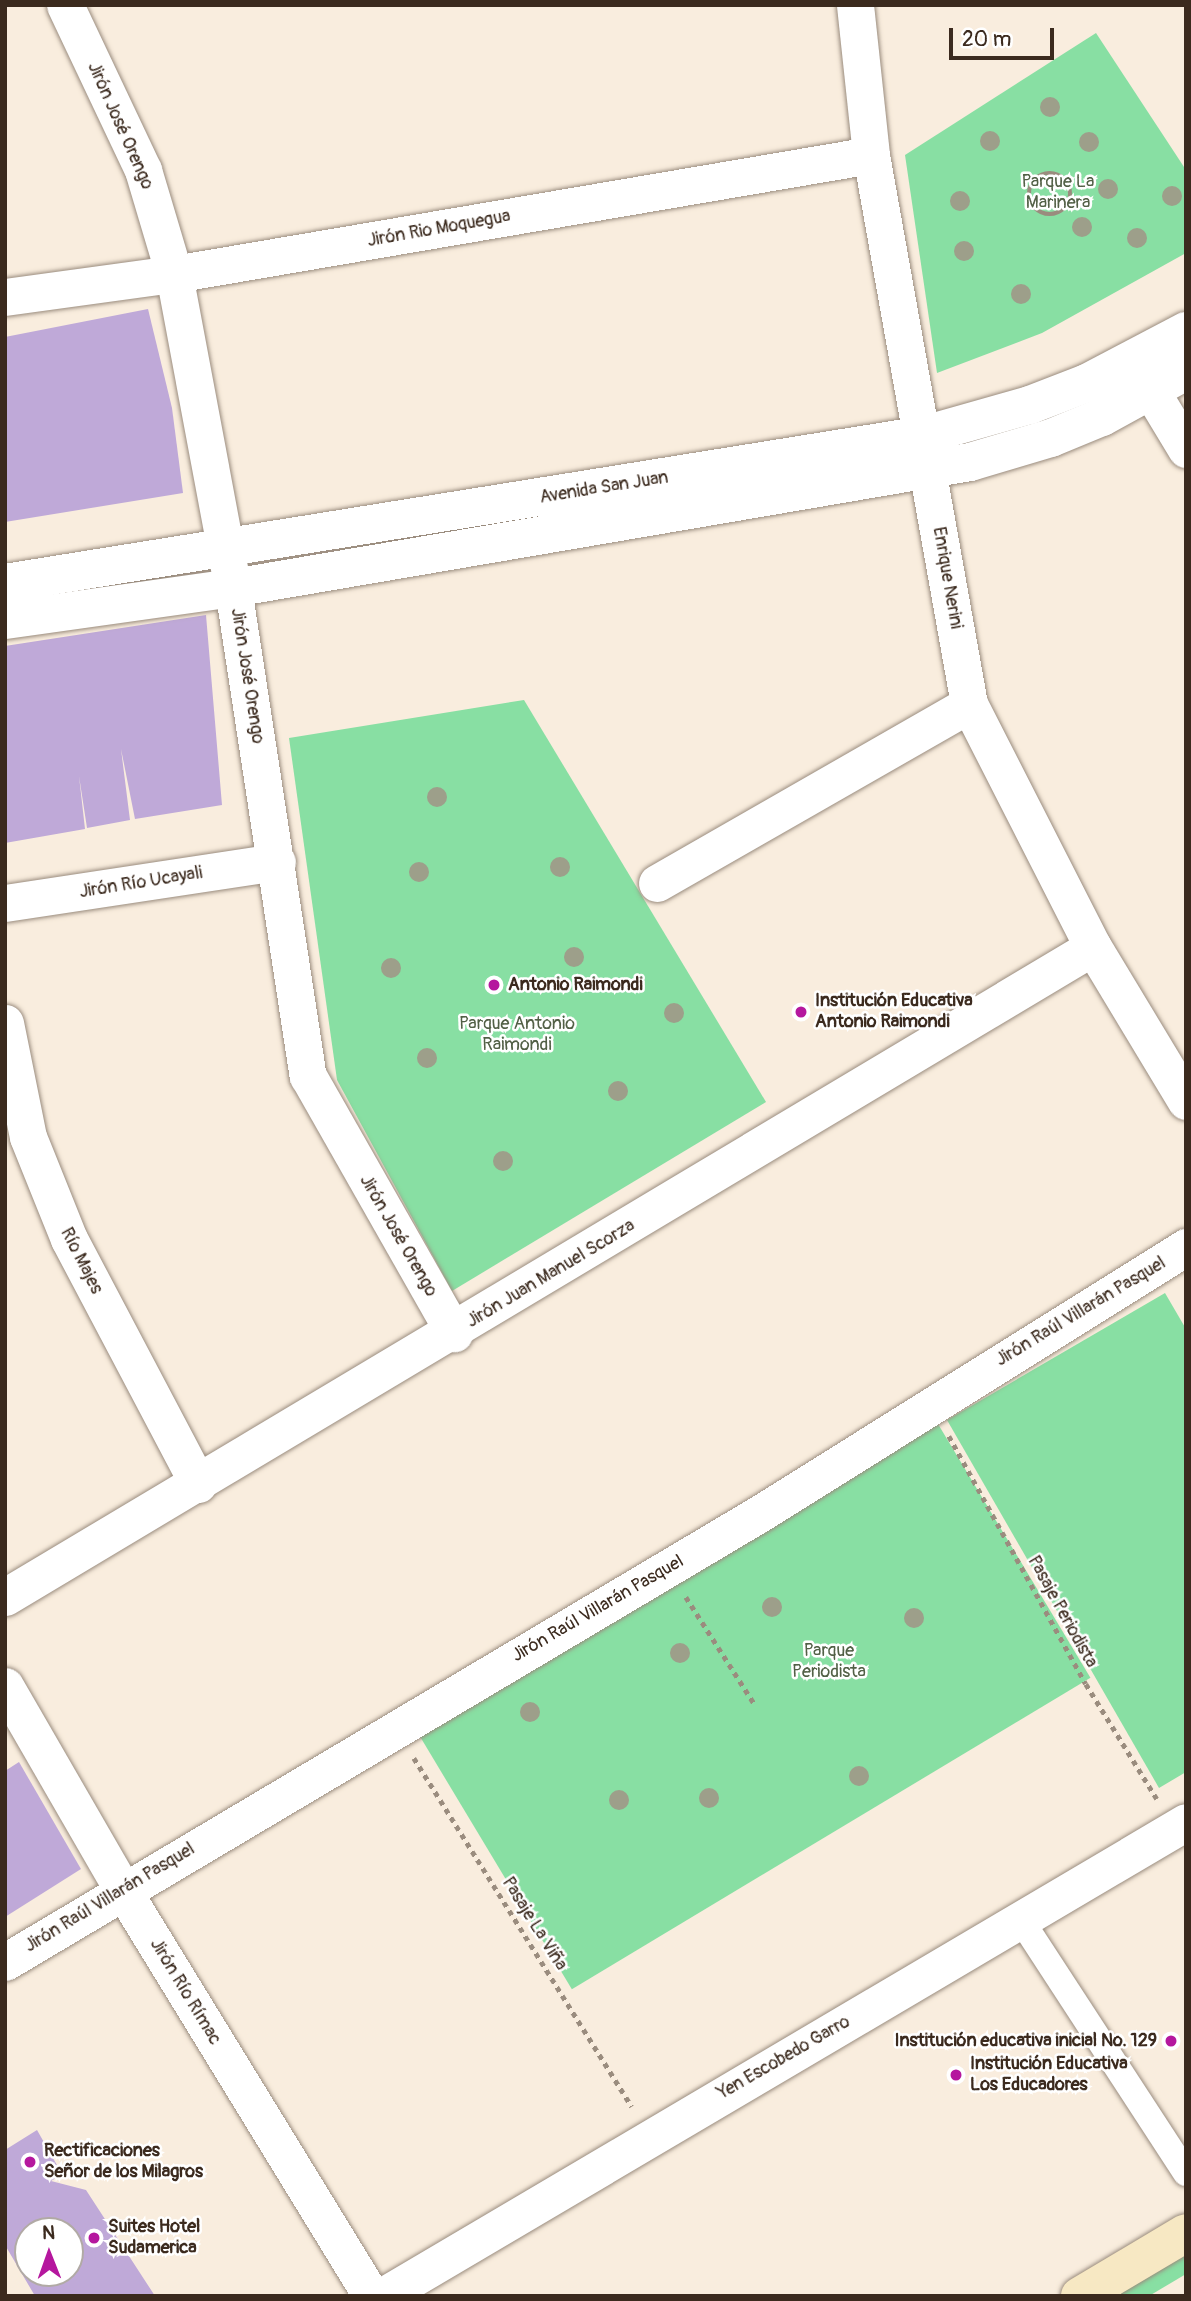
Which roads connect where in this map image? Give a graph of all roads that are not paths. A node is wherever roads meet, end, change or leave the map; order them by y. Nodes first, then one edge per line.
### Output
1 (855, 5) edge
2 (71, 6) edge
3 (871, 155) junction
4 (174, 274) junction
5 (5, 297) edge
6 (1186, 331) edge
7 (1186, 371) edge
8 (1151, 391) junction
9 (1186, 449) edge
10 (927, 453) junction
11 (224, 551) junction
12 (5, 583) edge
13 (233, 588) junction
14 (5, 620) edge
15 (969, 704) junction
16 (277, 862) junction
17 (657, 883) dead end
18 (5, 903) edge
19 (1093, 947) junction
20 (5, 1023) edge
21 (1186, 1101) edge
22 (1186, 1248) edge
23 (454, 1333) junction
24 (198, 1485) junction
25 (5, 1597) edge
26 (5, 1686) edge
27 (1181, 1825) edge
28 (122, 1889) junction
29 (1021, 1920) junction
30 (5, 1962) edge
31 (1186, 2174) edge
32 (1186, 2233) edge
33 (370, 2296) edge
34 (383, 2296) edge
35 (1080, 2296) edge

1 - 3 street, Enrique Nerini
2 - 4 street, Jirón José Orengo
3 - 4 street, Jirón Rio Moquegua
3 - 10 street, Enrique Nerini
4 - 5 street, Jirón Rio Moquegua
4 - 11 street, Jirón José Orengo
6 - 10 street, Avenida San Juan
7 - 8 street, Avenida San Juan
8 - 9 street
8 - 10 street, Avenida San Juan
10 - 11 street, Avenida San Juan
10 - 13 street, Avenida San Juan
10 - 15 street, Enrique Nerini
11 - 12 street, Avenida San Juan
11 - 13 street, Jirón José Orengo
13 - 14 street, Avenida San Juan
13 - 16 street, Jirón José Orengo
15 - 17 street
15 - 19 street, Enrique Nerini
16 - 18 street, Jirón Río Ucayali
16 - 23 street, Jirón José Orengo
19 - 21 street, Enrique Nerini
19 - 23 street, Jirón Juan Manuel Scorza
20 - 24 street, Río Majes
22 - 28 street, Jirón Raúl Villarán Pasquel
23 - 24 street, Jirón Juan Manuel Scorza
24 - 25 street, Jirón Juan Manuel Scorza
26 - 28 street, Jirón Río Rímac
27 - 29 street, Yen Escobedo Garro
28 - 30 street, Jirón Raúl Villarán Pasquel
28 - 33 street, Jirón Río Rímac
29 - 31 street
29 - 34 street, Yen Escobedo Garro
32 - 35 main road

